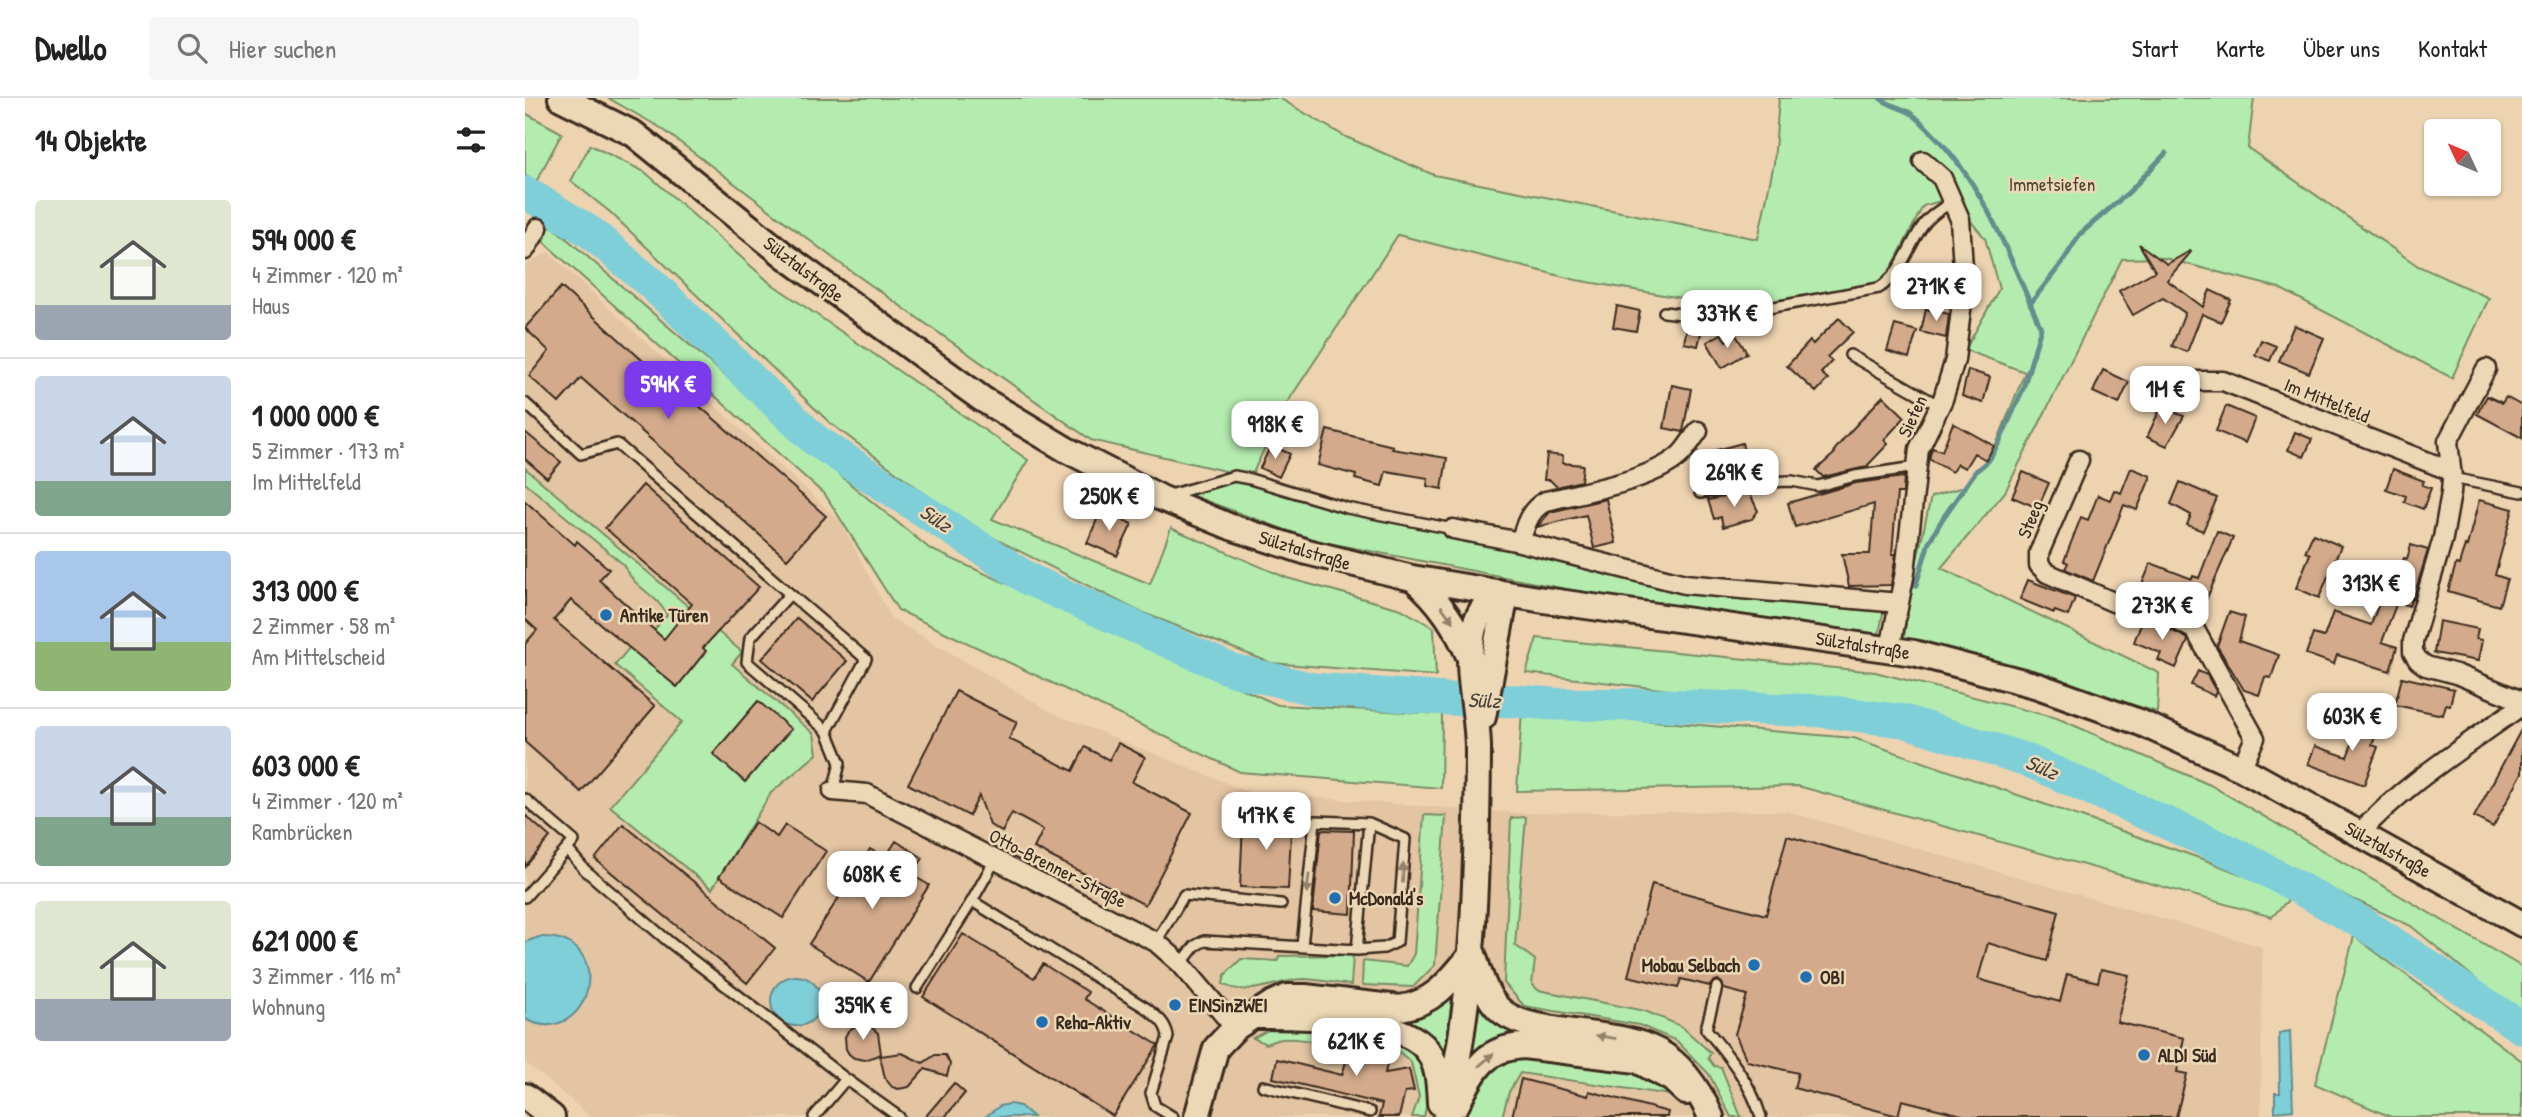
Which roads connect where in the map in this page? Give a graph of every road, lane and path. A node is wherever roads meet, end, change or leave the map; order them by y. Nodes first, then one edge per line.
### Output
1 (561, 98) edge
2 (1923, 161) dead end
3 (1952, 202) junction
4 (538, 228) dead end
5 (525, 250) edge
6 (1664, 312) dead end
7 (1850, 355) dead end
8 (2486, 369) dead end
9 (2185, 381) dead end
10 (525, 403) edge
11 (1940, 406) junction
12 (1698, 431) dead end
13 (2079, 460) dead end
14 (1916, 467) junction
15 (2451, 475) junction
16 (2522, 492) edge
17 (1700, 493) dead end
18 (1161, 498) junction
19 (1453, 529) joint
20 (1520, 542) junction
21 (1412, 578) junction
22 (1502, 593) junction
23 (790, 594) junction
24 (1899, 603) junction
25 (1890, 649) junction
26 (1471, 659) junction
27 (2521, 706) edge
28 (828, 731) junction
29 (1479, 738) junction
30 (2241, 768) junction
31 (833, 791) joint
32 (525, 799) edge
33 (1369, 822) junction
34 (2360, 833) junction
35 (571, 845) junction
36 (995, 860) junction
37 (525, 897) edge
38 (972, 901) junction
39 (1281, 904) dead end
40 (2522, 924) edge
41 (1156, 942) junction
42 (1302, 946) junction
43 (1357, 950) junction
44 (1472, 953) junction
45 (1181, 964) junction
46 (1717, 987) dead end
47 (917, 988) dead end
48 (1244, 1022) junction
49 (846, 1079) junction
50 (1263, 1086) dead end
51 (525, 1096) edge
52 (1370, 1112) dead end
53 (552, 1117) edge
54 (814, 1117) edge
55 (899, 1117) edge
56 (1173, 1117) edge
57 (1197, 1117) edge
58 (1446, 1117) edge
59 (1701, 1117) edge
60 (1711, 1117) edge
61 (1761, 1117) edge

1 - 18 main road, Sülztalstraße
2 - 3 street, Siefen
3 - 6 lane
3 - 11 street, Siefen
4 - 5 street
7 - 11 lane
8 - 15 street
9 - 15 street, Im Mittelfeld
10 - 23 lane
11 - 14 street, Siefen
12 - 20 street
13 - 30 street, Steeg
14 - 17 lane
14 - 24 street, Siefen
15 - 16 lane
15 - 27 street
18 - 19 lane
18 - 21 main road, Sülztalstraße
19 - 20 street
20 - 24 street
21 - 22 main road, Sülztalstraße
21 -> 26 main road
22 - 25 main road, Sülztalstraße
22 - 26 main road
22 - 29 main road
23 - 28 lane
23 - 28 lane
24 - 25 street, Siefen
25 - 30 main road, Sülztalstraße
26 - 29 main road
27 - 34 street
28 - 31 lane
29 - 44 main road
30 - 34 main road, Sülztalstraße
31 - 36 street, Otto-Brenner-Straße
32 - 35 lane
33 -> 42 lane
33 - 43 lane
43 -> 33 lane
34 - 40 main road, Sülztalstraße
35 - 37 lane
35 - 49 lane
36 - 38 lane
36 - 41 street, Otto-Brenner-Straße
38 - 47 lane
38 - 56 lane
39 - 41 lane
41 - 45 street, Otto-Brenner-Straße
42 - 43 lane
42 - 45 lane
44 - 48 main road
44 - 58 main road
60 -> 44 main road
45 - 48 street, Otto-Brenner-Straße
46 - 61 lane
48 - 57 main road
48 - 58 main road
49 - 54 lane
49 - 55 lane
50 - 52 lane
51 - 53 main road
58 -> 59 main road

